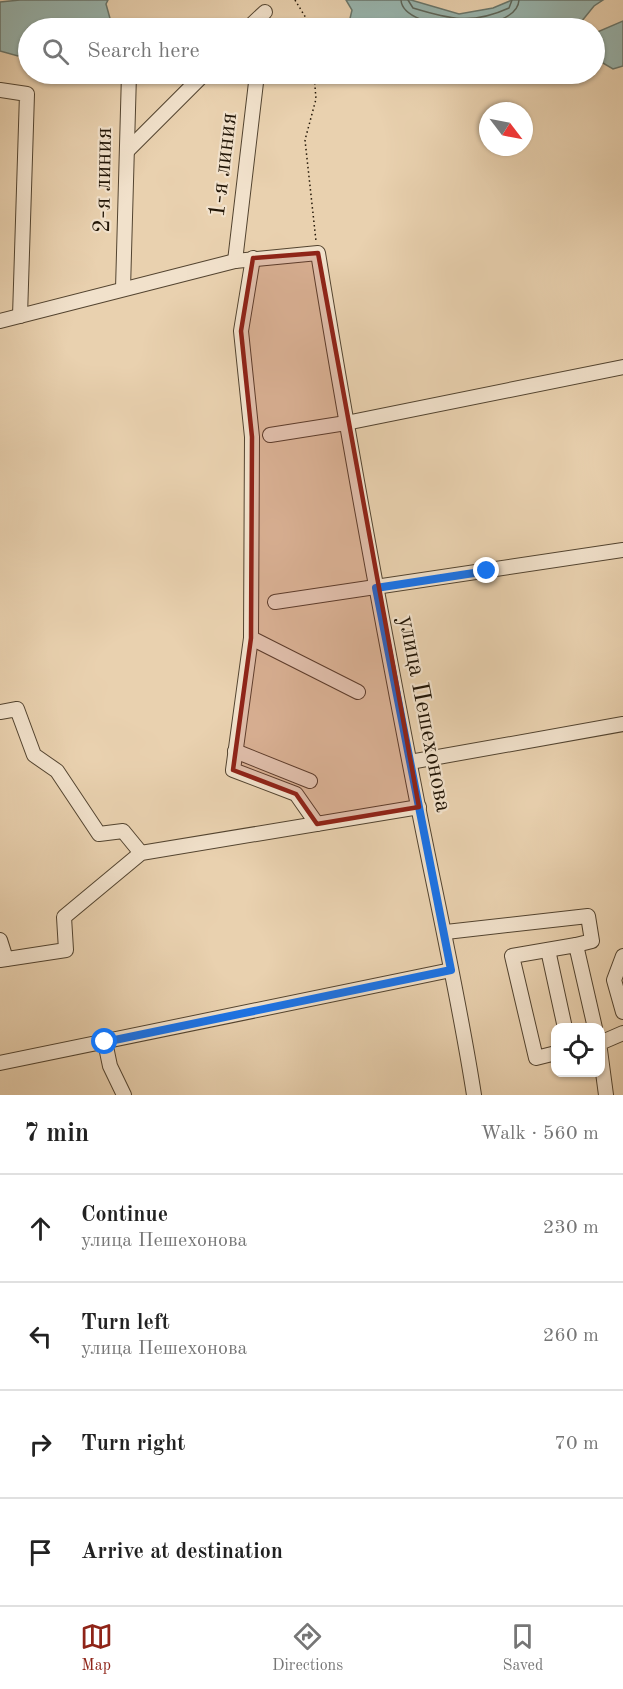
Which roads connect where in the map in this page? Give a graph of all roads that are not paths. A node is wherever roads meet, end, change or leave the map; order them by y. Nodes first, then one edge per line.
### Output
1 (129, 84) edge
2 (194, 84) edge
3 (256, 84) edge
4 (0, 90) edge
5 (127, 151) junction
6 (253, 258) junction
7 (235, 261) junction
8 (123, 289) junction
9 (20, 316) junction
10 (0, 321) edge
11 (623, 367) edge
12 (345, 423) junction
13 (270, 435) dead end
14 (623, 550) edge
15 (376, 588) junction
16 (275, 602) dead end
17 (251, 638) junction
18 (358, 693) dead end
19 (0, 712) edge
20 (623, 724) edge
21 (235, 751) junction
22 (410, 762) junction
23 (310, 781) dead end
24 (418, 807) junction
25 (317, 824) junction
26 (141, 853) junction
27 (446, 932) junction
28 (0, 940) edge
29 (576, 945) junction
30 (548, 950) junction
31 (623, 956) edge
32 (3, 960) edge
33 (451, 970) junction
34 (623, 1012) edge
35 (564, 1023) edge
36 (595, 1023) edge
37 (623, 1033) edge
38 (605, 1041) edge
39 (105, 1042) junction
40 (551, 1054) edge
41 (0, 1063) edge
42 (604, 1077) edge
43 (124, 1095) edge
44 (474, 1095) edge
45 (606, 1095) edge

1 - 5 street, 2-я линия
2 - 5 street
3 - 7 street, 1-я линия
4 - 9 street
5 - 8 street, 2-я линия
6 - 7 street
6 - 12 street, улица Пешехонова
6 - 17 street
7 - 8 street
8 - 9 street
9 - 10 street
11 - 12 street
12 - 13 street
12 - 15 street, улица Пешехонова
14 - 15 street
15 - 16 street
15 - 22 street, улица Пешехонова
17 - 18 street
17 - 21 street
19 - 26 street
20 - 22 street
21 - 23 street
21 - 25 street
22 - 24 street, улица Пешехонова
24 - 25 street
24 - 27 street, улица Пешехонова
25 - 26 street
26 - 32 street
27 - 29 street
27 - 33 street, улица Пешехонова
28 - 32 street
29 - 30 street
29 - 36 street
30 - 35 street
30 - 40 street
31 - 34 street
33 - 39 street
33 - 44 street, улица Пешехонова
37 - 38 street
39 - 41 street
39 - 43 street
42 - 45 street

